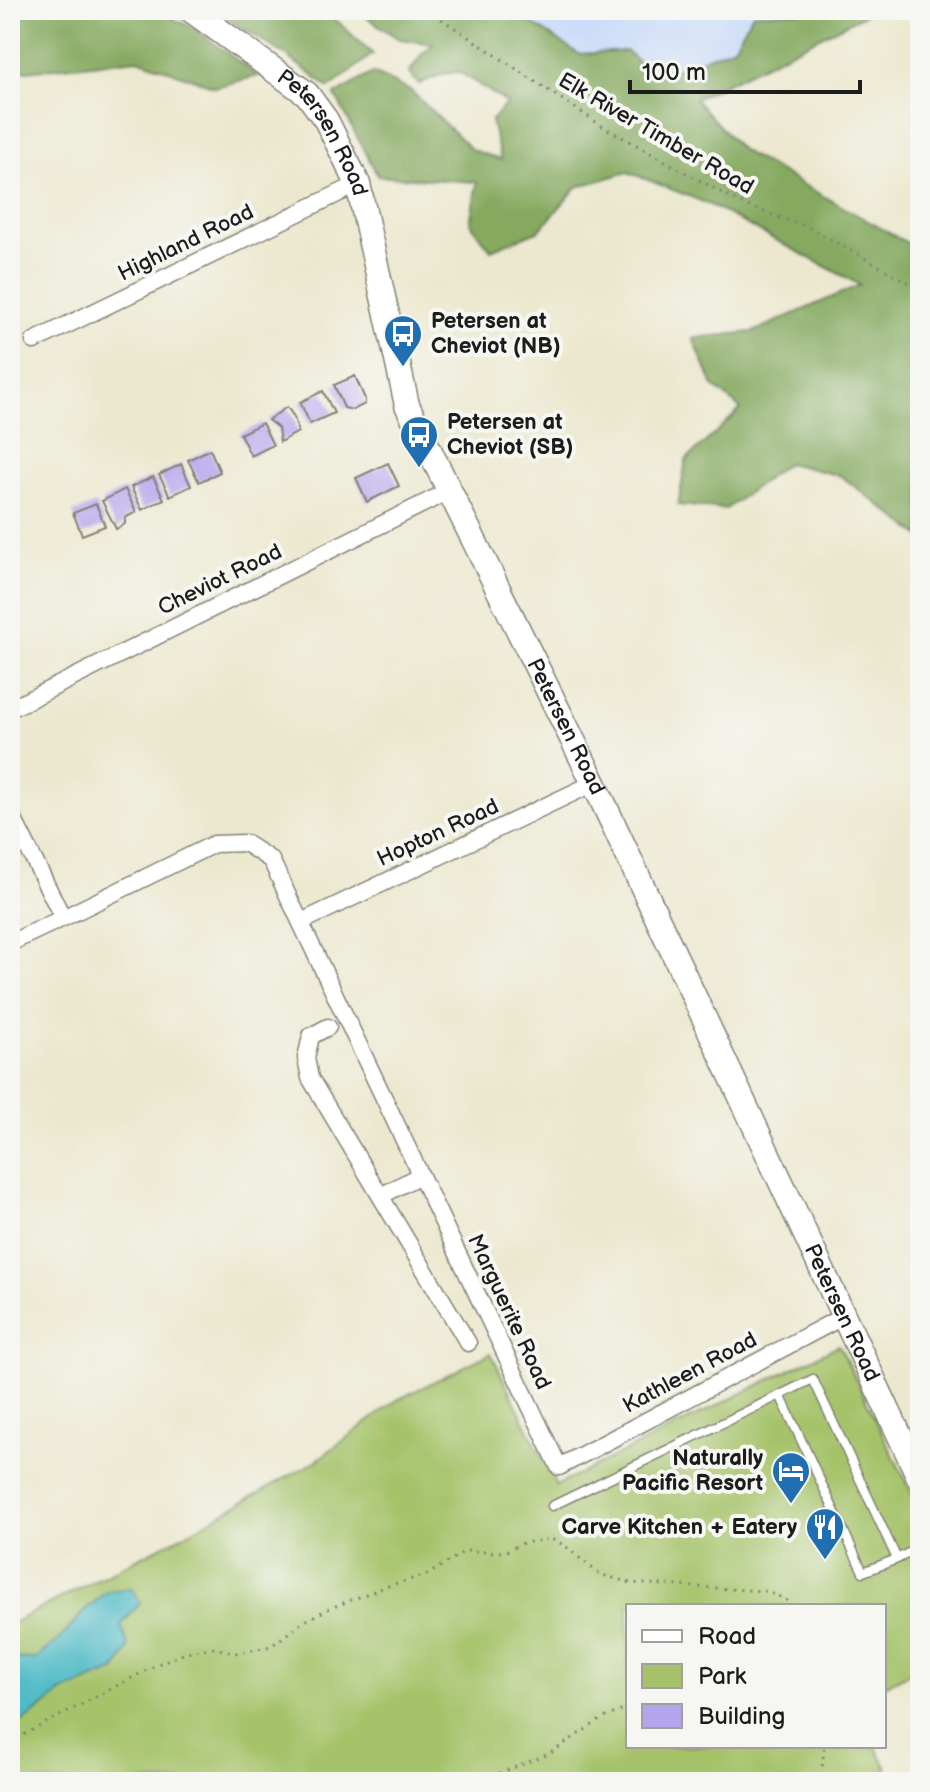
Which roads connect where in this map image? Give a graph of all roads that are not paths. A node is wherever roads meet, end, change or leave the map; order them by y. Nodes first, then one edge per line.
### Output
1 (191, 10) edge
2 (358, 184) junction
3 (34, 341) dead end
4 (449, 491) junction
5 (10, 709) edge
6 (594, 783) junction
7 (10, 812) edge
8 (63, 918) junction
9 (301, 922) junction
10 (10, 943) edge
11 (328, 1027) dead end
12 (420, 1175) junction
13 (381, 1196) junction
14 (842, 1317) junction
15 (468, 1343) dead end
16 (780, 1395) junction
17 (559, 1467) joint
18 (920, 1479) edge
19 (552, 1506) dead end
20 (920, 1547) edge
21 (897, 1559) junction

1 - 2 street, Petersen Road
2 - 3 street, Highland Road
2 - 4 street, Petersen Road
4 - 5 street, Cheviot Road
4 - 6 street, Petersen Road
6 - 9 street, Hopton Road
6 - 14 street, Petersen Road
7 - 8 street
8 - 9 street, Marguerite Road
8 - 10 street, Marguerite Road
9 - 12 street, Marguerite Road
11 - 13 street
12 - 13 street
12 - 17 street, Marguerite Road
13 - 15 street
14 - 17 street, Kathleen Road
14 - 18 street, Petersen Road
16 - 19 lane
16 - 21 lane
16 - 21 lane
20 - 21 lane

